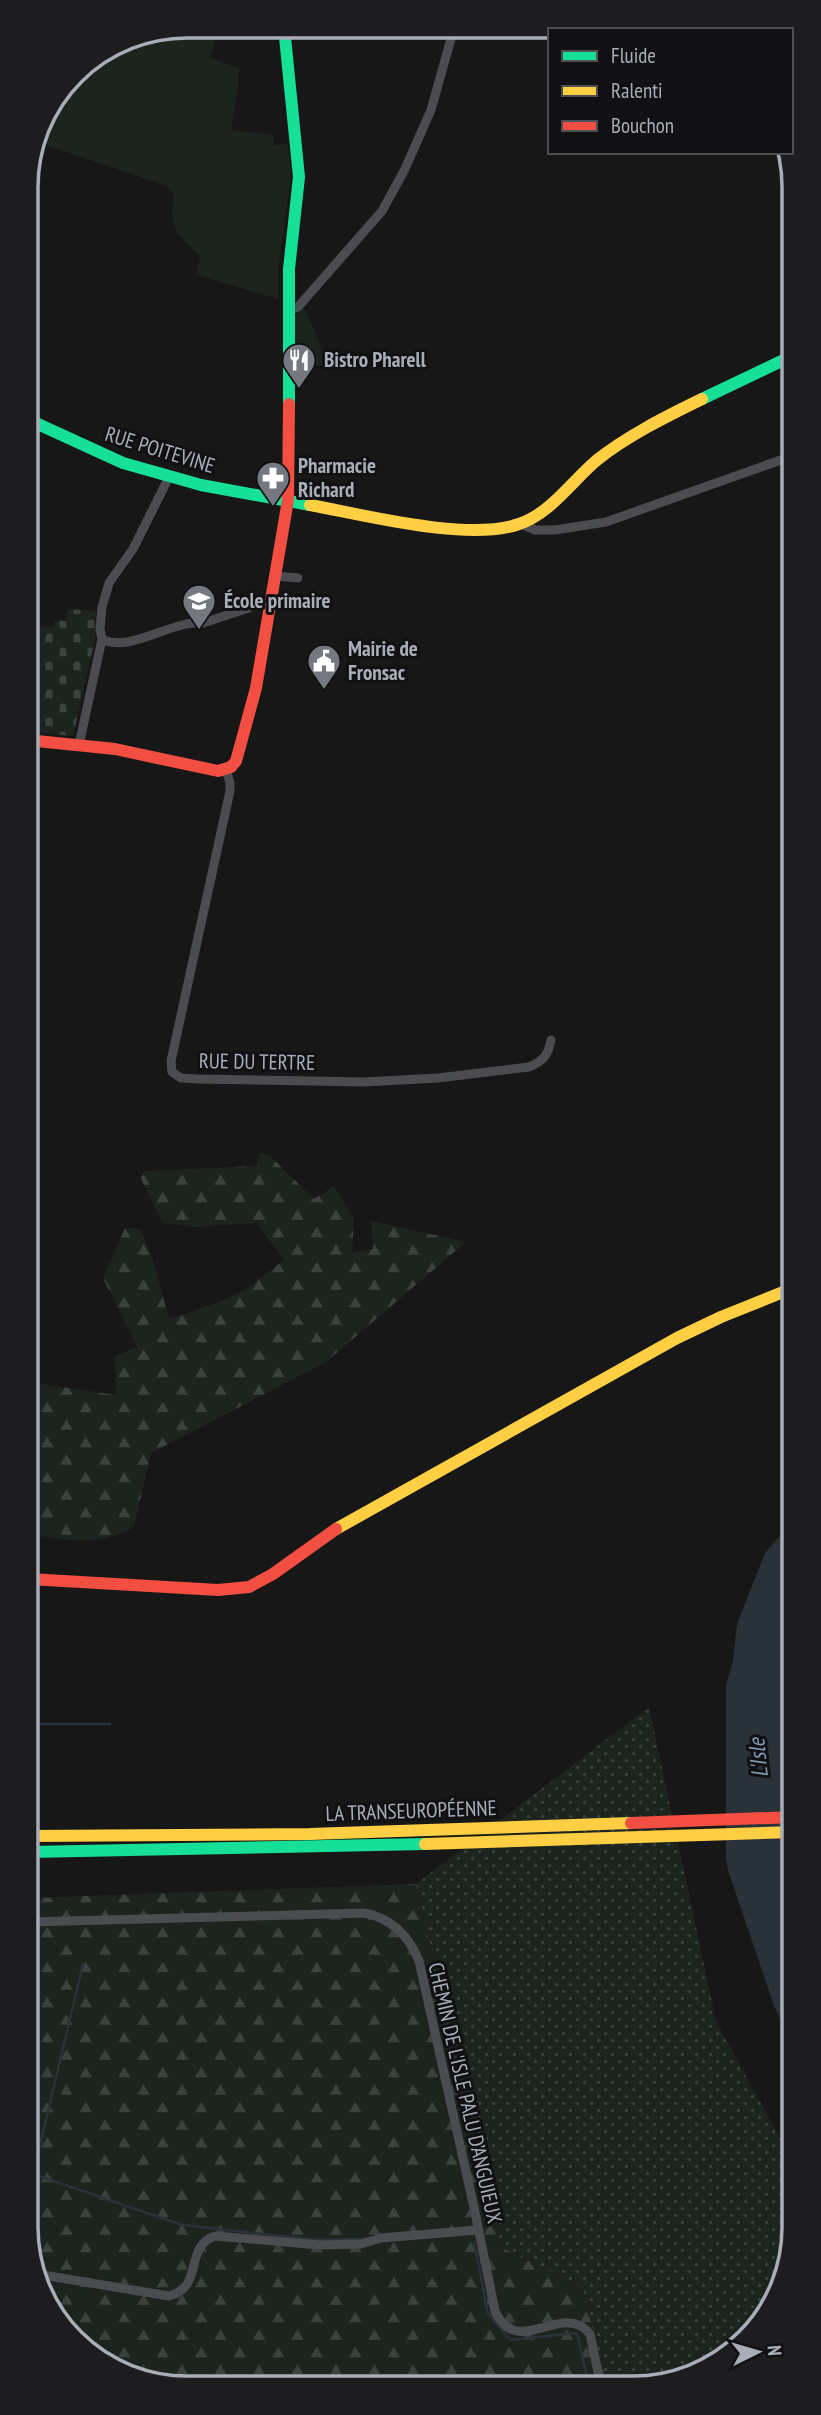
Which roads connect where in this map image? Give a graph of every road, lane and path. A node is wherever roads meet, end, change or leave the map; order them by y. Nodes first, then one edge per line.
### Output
1 (451, 38) edge
2 (285, 39) edge
3 (288, 311) junction
4 (783, 360) edge
5 (39, 424) edge
6 (783, 459) edge
7 (169, 477) junction
8 (288, 500) junction
9 (521, 524) junction
10 (275, 576) junction
11 (298, 578) dead end
12 (270, 601) junction
13 (102, 639) junction
14 (39, 741) edge
15 (79, 745) junction
16 (226, 770) junction
17 (551, 1040) dead end
18 (782, 1292) edge
19 (38, 1580) edge
20 (782, 1817) edge
21 (782, 1833) edge
22 (38, 1836) edge
23 (38, 1852) edge
24 (38, 1922) edge
25 (478, 2230) junction
26 (46, 2276) edge
27 (599, 2376) edge

1 - 3 street
2 - 3 main road
3 - 8 main road
4 - 9 main road
5 - 7 main road, RUE POITEVINE
6 - 9 street
7 - 8 main road, RUE POITEVINE
7 - 13 street
8 - 9 main road, RUE POITEVINE
8 - 10 main road
10 - 11 street
10 - 12 main road
12 - 13 street
12 - 16 main road
13 - 15 street
14 - 15 main road
15 - 16 main road
16 - 17 street, RUE DU TERTRE
18 - 19 main road
20 - 22 main road, LA TRANSEUROPÉENNE
21 - 23 main road, LA TRANSEUROPÉENNE
24 - 25 street, CHEMIN DE L'ISLE PALU D’ANGUIEUX
25 - 26 street
25 - 27 street, CHEMIN DE L'ISLE PALU D’ANGUIEUX

